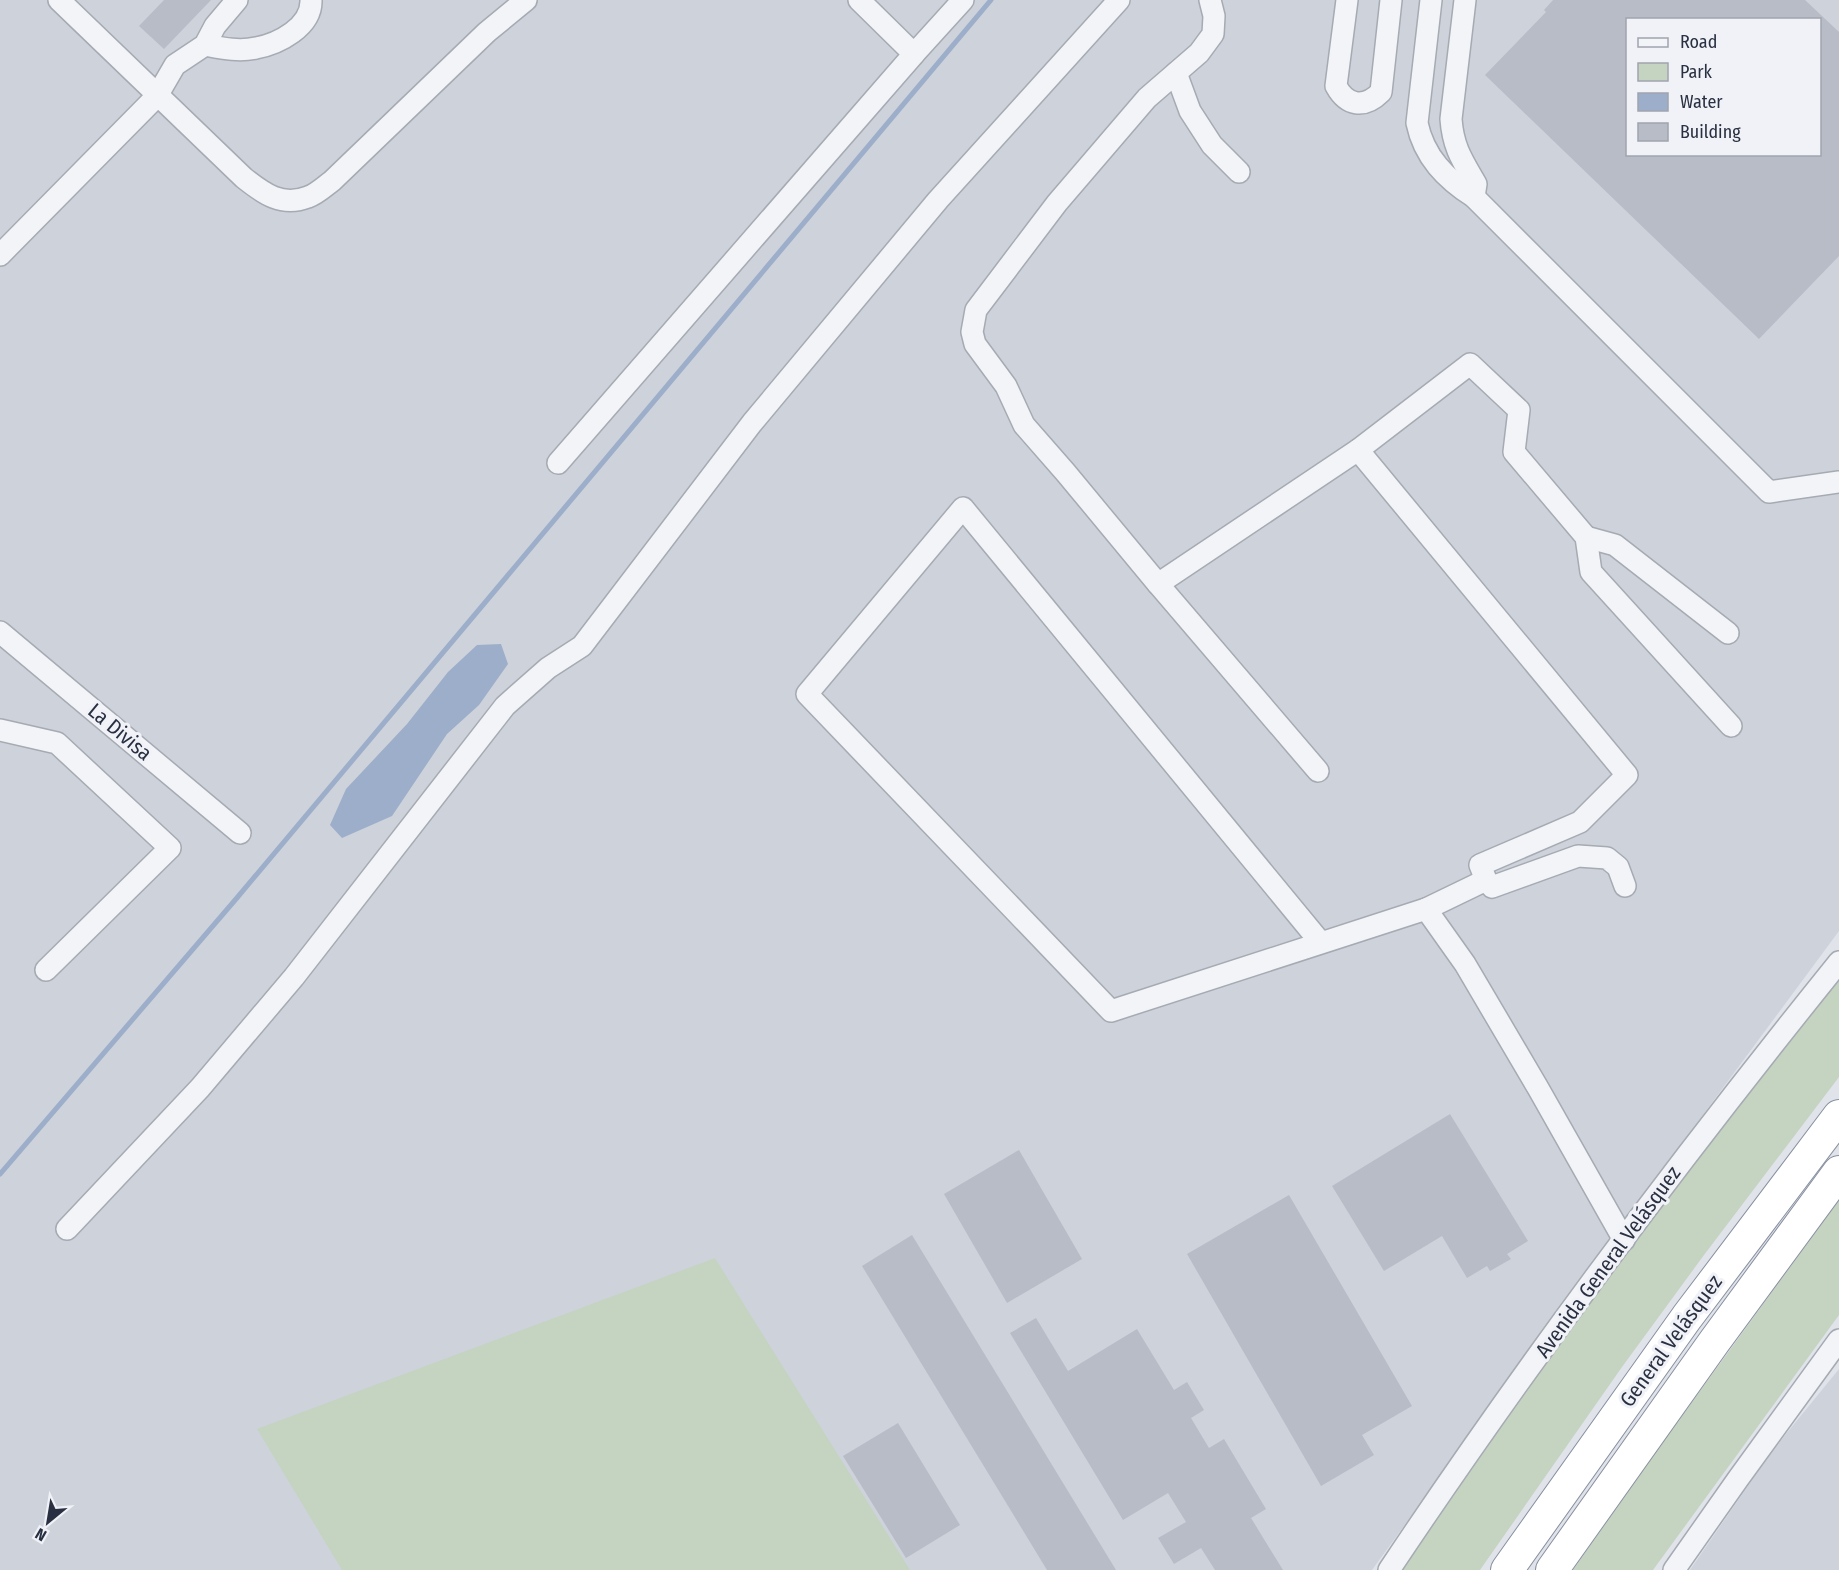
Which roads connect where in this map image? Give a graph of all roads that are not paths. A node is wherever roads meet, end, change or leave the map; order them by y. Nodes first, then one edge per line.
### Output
1 (59, 0) edge
2 (237, 0) edge
3 (311, 0) edge
4 (526, 0) edge
5 (859, 0) edge
6 (1119, 0) edge
7 (1210, 0) edge
8 (1347, 0) edge
9 (1392, 0) edge
10 (1431, 0) edge
11 (1465, 0) edge
12 (955, 3) edge
13 (205, 45) junction
14 (914, 54) junction
15 (1176, 73) junction
16 (158, 96) junction
17 (1239, 172) dead end
18 (1474, 197) junction
19 (0, 255) edge
20 (1358, 450) junction
21 (558, 463) dead end
22 (1839, 482) edge
23 (1586, 537) junction
24 (1158, 584) junction
25 (0, 632) edge
26 (1728, 633) dead end
27 (1731, 726) dead end
28 (0, 730) edge
29 (1318, 771) dead end
30 (240, 833) dead end
31 (1486, 880) junction
32 (1625, 886) dead end
33 (1426, 909) junction
34 (1321, 943) junction
35 (1839, 962) edge
36 (46, 970) dead end
37 (1839, 1116) edge
38 (1839, 1172) edge
39 (67, 1229) dead end
40 (1623, 1240) junction
41 (1839, 1340) edge
42 (1389, 1570) edge
43 (1507, 1570) edge
44 (1552, 1570) edge
45 (1674, 1570) edge

1 - 16 street
2 - 13 street
3 - 13 street
4 - 16 street
5 - 14 street
6 - 39 street
7 - 15 street
8 - 9 street
10 - 18 street
11 - 18 street
12 - 14 street
13 - 16 street
14 - 21 street
15 - 17 street
15 - 24 street
16 - 19 street
18 - 22 street
20 - 23 street
20 - 24 street
20 - 31 street
23 - 26 street
23 - 27 street
24 - 29 street
25 - 30 street, La Divisa
28 - 36 street
31 - 32 street
31 - 33 street
33 - 34 street
33 - 40 street
34 - 34 street
35 - 40 street, Avenida General Velásquez
37 - 43 highway, General Velásquez
38 - 44 highway, General Velásquez
40 - 42 street, Avenida General Velásquez
41 - 45 street

